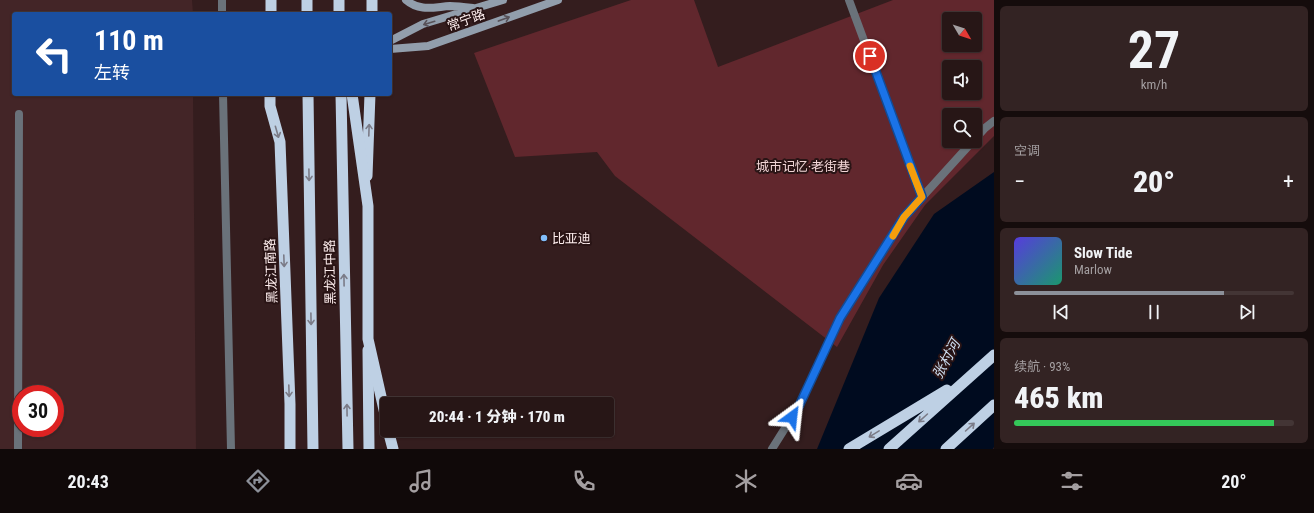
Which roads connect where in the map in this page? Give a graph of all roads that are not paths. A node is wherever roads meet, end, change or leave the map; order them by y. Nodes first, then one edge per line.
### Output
1 (222, 0) edge
2 (271, 0) edge
3 (307, 0) edge
4 (339, 0) edge
5 (372, 0) edge
6 (406, 0) edge
7 (503, 0) edge
8 (558, 0) edge
9 (849, 0) edge
10 (480, 8) junction
11 (222, 12) edge
12 (271, 12) edge
13 (307, 12) edge
14 (339, 12) edge
15 (372, 12) edge
16 (392, 40) edge
17 (392, 49) edge
18 (223, 96) edge
19 (270, 96) edge
20 (308, 96) edge
21 (341, 96) edge
22 (352, 96) edge
23 (370, 96) edge
24 (19, 114) dead end
25 (994, 121) edge
26 (982, 131) edge
27 (967, 148) edge
28 (922, 197) junction
29 (368, 340) junction
30 (994, 355) edge
31 (968, 378) junction
32 (381, 397) edge
33 (994, 405) edge
34 (390, 437) edge
35 (18, 449) edge
36 (231, 449) edge
37 (290, 449) edge
38 (313, 449) edge
39 (348, 449) edge
40 (369, 449) edge
41 (376, 449) edge
42 (393, 449) edge
43 (772, 449) edge
44 (849, 449) edge
45 (889, 449) edge
46 (946, 449) edge

1 - 11 street
2 - 12 highway
3 - 13 highway
4 - 14 highway
5 - 15 highway
6 - 10 main road
7 - 10 main road, 常宁路
17 -> 8 main road, 常宁路
9 - 28 street
10 -> 16 main road, 常宁路
18 - 36 street
19 -> 37 highway, 黑龙江南路
20 -> 38 highway, 黑龙江中路
39 -> 21 highway, 黑龙江中路
22 - 29 highway, bridge
40 -> 23 highway
24 - 35 street
25 - 26 street
27 - 28 street
28 - 43 street
29 - 32 highway, bridge
29 - 41 highway, bridge
30 - 31 highway
31 -> 44 highway
31 -> 45 highway
46 -> 33 highway
34 - 42 highway

